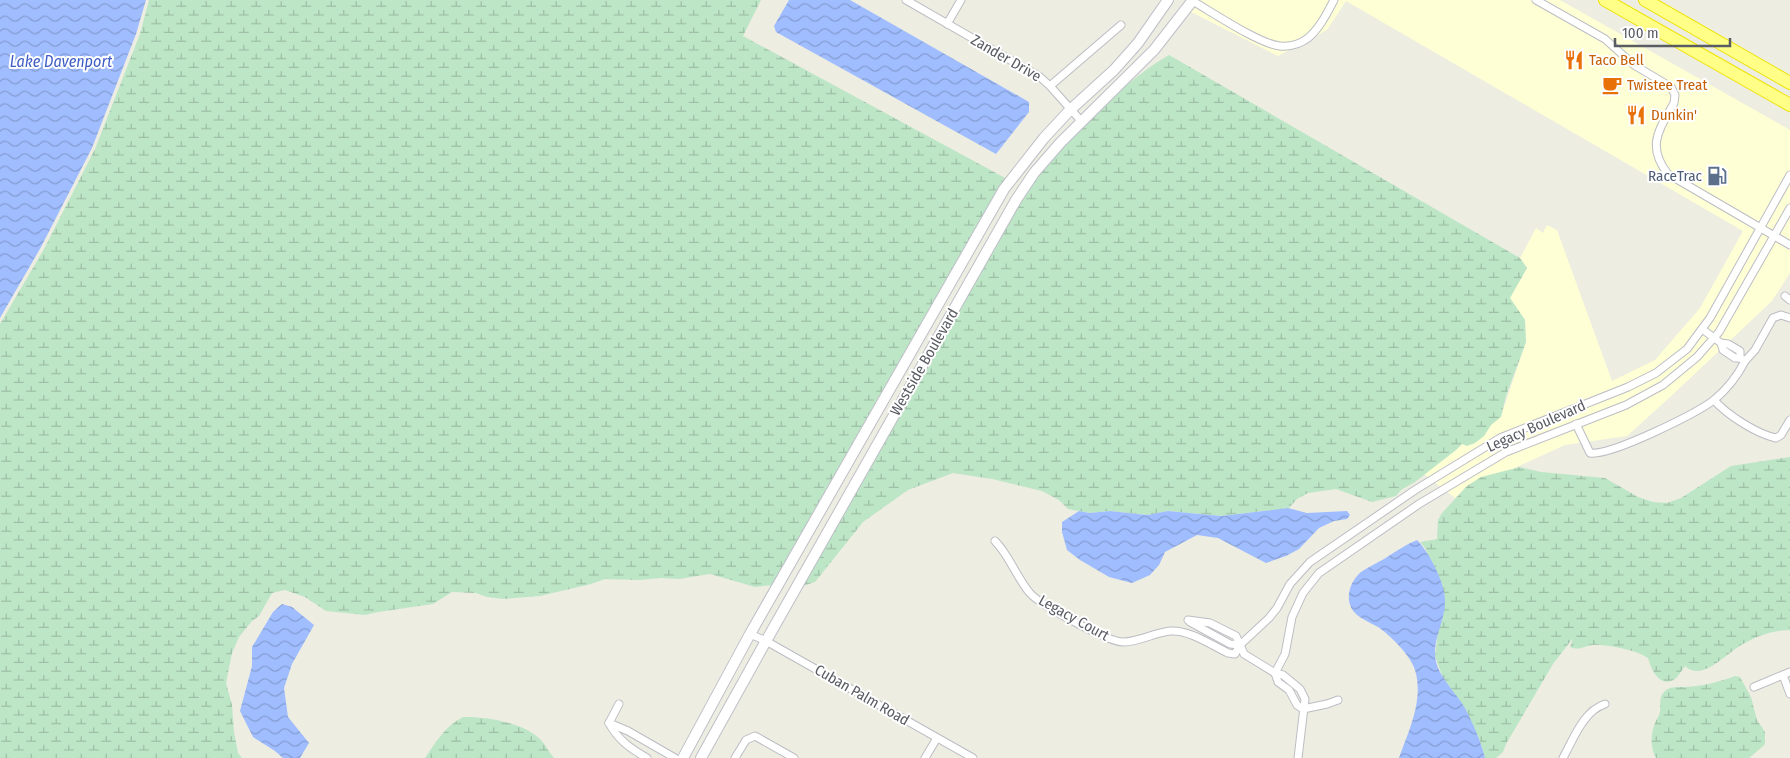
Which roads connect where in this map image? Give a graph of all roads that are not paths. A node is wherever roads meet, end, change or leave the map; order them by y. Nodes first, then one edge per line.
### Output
1 (906, 0) edge
2 (961, 0) edge
3 (1168, 0) edge
4 (1192, 0) edge
5 (1334, 0) edge
6 (1537, 0) edge
7 (1606, 0) edge
8 (1645, 0) edge
9 (948, 24) junction
10 (1121, 25) dead end
11 (1790, 83) edge
12 (1050, 86) junction
13 (1790, 105) edge
14 (1070, 110) junction
15 (1082, 122) junction
16 (1790, 175) edge
17 (1790, 208) edge
18 (1760, 228) junction
19 (1774, 236) junction
20 (1790, 245) edge
21 (1790, 318) edge
22 (1702, 329) junction
23 (1714, 338) junction
24 (1742, 359) junction
25 (1714, 400) junction
26 (1790, 420) edge
27 (1576, 424) junction
28 (995, 541) dead end
29 (1189, 632) junction
30 (750, 634) junction
31 (766, 641) junction
32 (1240, 644) junction
33 (1275, 673) junction
34 (1786, 674) edge
35 (1754, 687) dead end
36 (1790, 694) edge
37 (1338, 700) dead end
38 (620, 704) dead end
39 (1605, 704) dead end
40 (1303, 709) junction
41 (609, 723) junction
42 (937, 738) junction
43 (648, 742) junction
44 (644, 756) edge
45 (675, 758) edge
46 (683, 758) edge
47 (701, 758) edge
48 (735, 758) edge
49 (794, 758) edge
50 (926, 758) edge
51 (973, 758) edge
52 (1298, 758) edge
53 (1563, 758) edge

1 - 9 street, Zander Drive
2 - 9 street
3 - 14 street, Westside Boulevard
4 - 5 street
4 - 15 street, Westside Boulevard
6 - 18 street
7 - 13 highway
8 - 11 highway
9 - 12 street, Zander Drive
10 - 12 street, Zander Drive
12 - 14 street
14 - 15 street
14 - 30 street, Westside Boulevard
15 - 31 street, Westside Boulevard
16 - 18 street, Legacy Boulevard
17 - 19 street, Legacy Boulevard
18 - 19 street
18 - 22 street, Legacy Boulevard
19 - 20 street
19 - 23 street, Legacy Boulevard
21 - 24 street
22 - 23 street
22 - 32 street, Legacy Boulevard
23 - 24 street
23 - 27 street, Legacy Boulevard
24 - 25 street
25 - 26 street
25 - 27 street
27 - 33 street, Legacy Boulevard
28 - 29 street, Legacy Court
29 - 32 street
29 - 32 street
30 - 31 street, Cuban Palm Road
30 - 46 street, Westside Boulevard
31 - 42 street, Cuban Palm Road
31 - 47 street, Westside Boulevard
32 - 33 street
33 - 40 street
33 - 40 street
34 - 35 street
34 - 36 street
37 - 40 street
38 - 41 street
39 - 53 street
40 - 52 street
41 - 43 street
41 - 44 street
42 - 50 street
42 - 51 street, Cuban Palm Road
43 - 44 street
43 - 45 street
48 - 49 street

